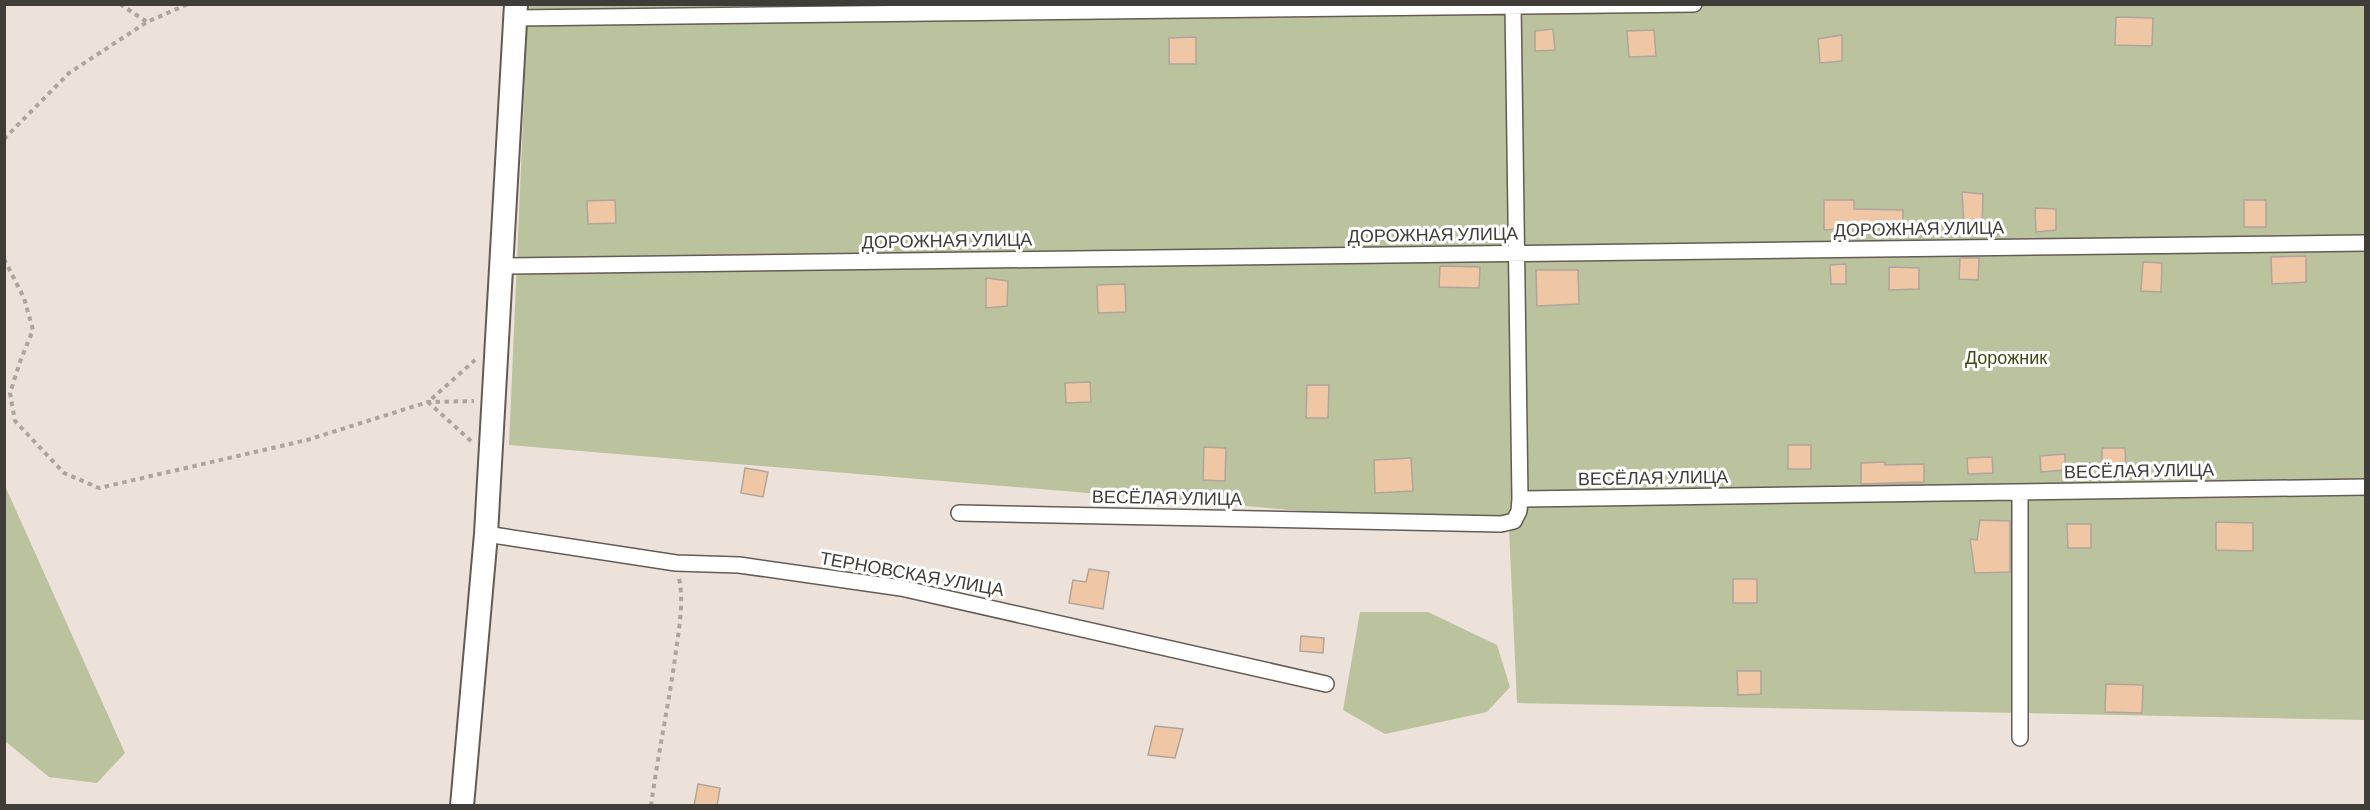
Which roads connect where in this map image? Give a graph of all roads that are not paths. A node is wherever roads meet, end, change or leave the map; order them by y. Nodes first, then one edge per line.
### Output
1 (1694, 4) edge
2 (1513, 6) edge
3 (516, 11) edge
4 (2366, 243) edge
5 (1515, 254) junction
6 (501, 266) junction
7 (2366, 487) edge
8 (2020, 492) junction
9 (1520, 500) junction
10 (959, 513) dead end
11 (486, 534) junction
12 (1326, 684) dead end
13 (2020, 738) dead end
14 (462, 806) edge

1 - 2 street
2 - 3 street
2 - 5 street
3 - 6 street
4 - 5 street, ДОРОЖНАЯ УЛИЦА
5 - 6 street, ДОРОЖНАЯ УЛИЦА
5 - 9 street
6 - 11 street
7 - 8 street, ВЕСЁЛАЯ УЛИЦА
8 - 9 street, ВЕСЁЛАЯ УЛИЦА
8 - 13 street
9 - 10 street, ВЕСЁЛАЯ УЛИЦА
11 - 12 street, ТЕРНОВСКАЯ УЛИЦА
11 - 14 street

